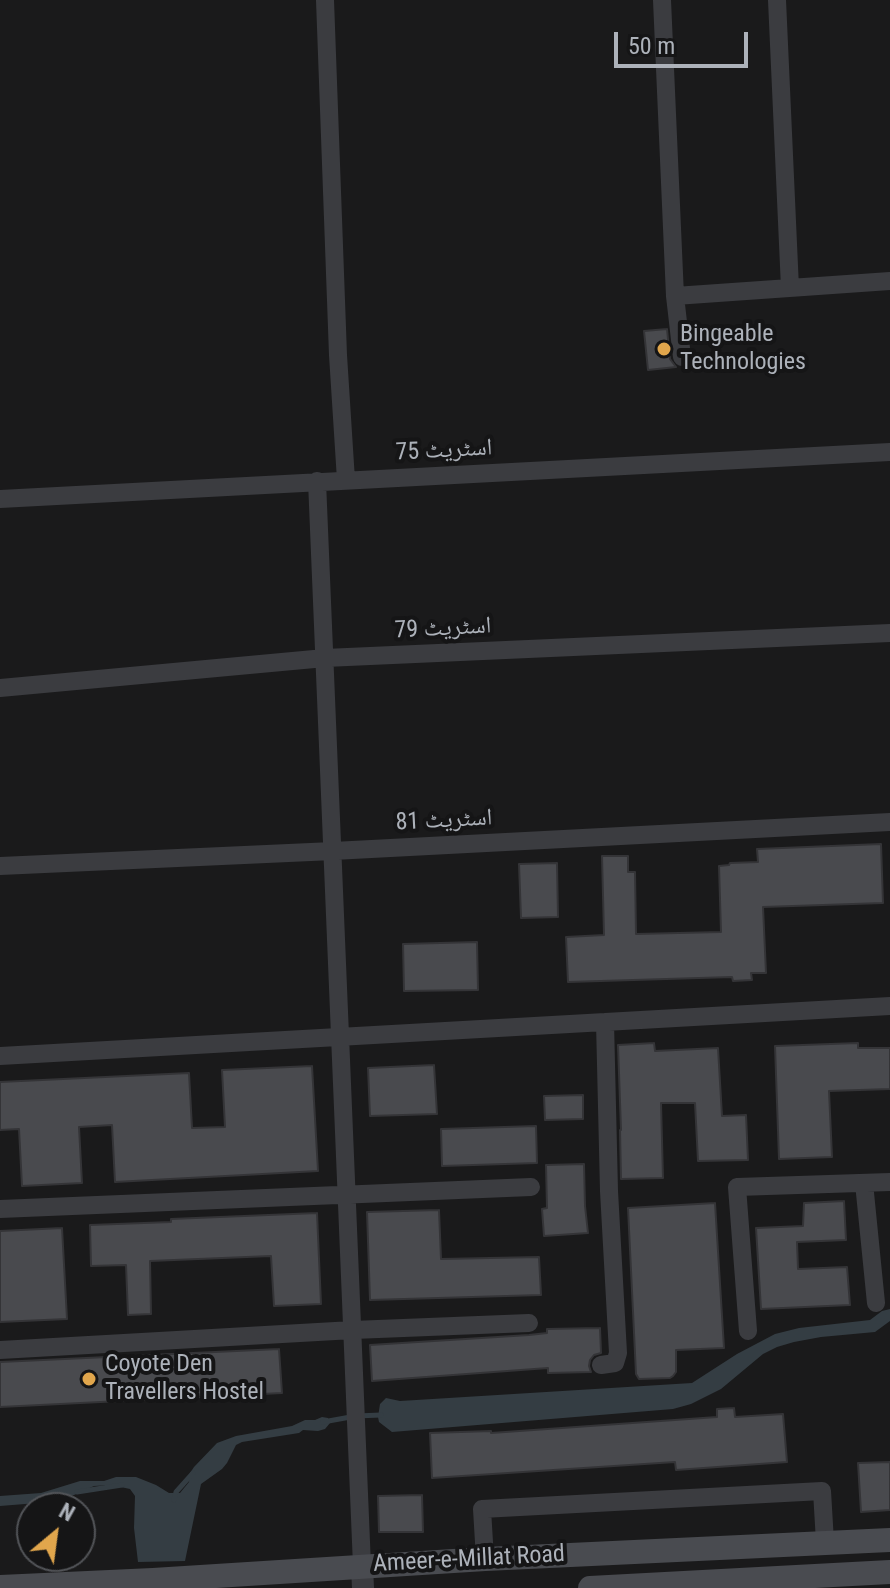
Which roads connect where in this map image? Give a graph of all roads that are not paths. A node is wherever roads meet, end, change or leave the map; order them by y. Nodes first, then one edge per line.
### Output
1 (325, 0) edge
2 (662, 0) edge
3 (777, 0) edge
4 (890, 281) edge
5 (790, 288) junction
6 (675, 296) junction
7 (682, 357) dead end
8 (890, 452) edge
9 (346, 480) junction
10 (317, 481) junction
11 (0, 499) edge
12 (890, 633) edge
13 (325, 658) junction
14 (0, 688) edge
15 (890, 822) edge
16 (333, 851) junction
17 (0, 866) edge
18 (890, 1006) edge
19 (605, 1022) junction
20 (340, 1037) junction
21 (0, 1056) edge
22 (890, 1182) edge
23 (864, 1183) junction
24 (531, 1187) dead end
25 (347, 1196) junction
26 (0, 1209) edge
27 (876, 1303) dead end
28 (529, 1323) dead end
29 (353, 1330) junction
30 (748, 1331) dead end
31 (0, 1350) edge
32 (601, 1365) dead end
33 (890, 1540) edge
34 (825, 1542) junction
35 (485, 1559) junction
36 (890, 1572) edge
37 (827, 1575) junction
38 (362, 1577) edge
39 (0, 1587) edge
40 (638, 1587) edge
41 (590, 1588) edge

1 - 9 street
2 - 6 street
3 - 5 street
4 - 5 street
5 - 6 street
6 - 7 street
8 - 9 street, اسٹریٹ 75
9 - 10 street, اسٹریٹ 75
10 - 11 street, اسٹریٹ 75
10 - 13 street
12 - 13 street, اسٹریٹ 79
13 - 14 street, اسٹریٹ 79
13 - 16 street
15 - 16 street, اسٹریٹ 81
16 - 17 street, اسٹریٹ 81
16 - 20 street
18 - 19 street
19 - 20 street
19 - 32 street
20 - 21 street
20 - 25 street
22 - 23 street
23 - 27 street
23 - 30 street
24 - 25 street
25 - 26 street
25 - 29 street
28 - 29 street
29 - 31 street
29 - 38 street
33 - 34 main road, Ameer-e-Millat Road
34 - 35 main road, Ameer-e-Millat Road
34 - 35 street
34 - 37 main road
35 - 38 main road, Ameer-e-Millat Road
36 - 37 main road, Ameer-e-Millat Road
37 - 40 main road, Ameer-e-Millat Road
38 - 39 main road, Ameer-e-Millat Road
40 - 41 main road, Ameer-e-Millat Road

